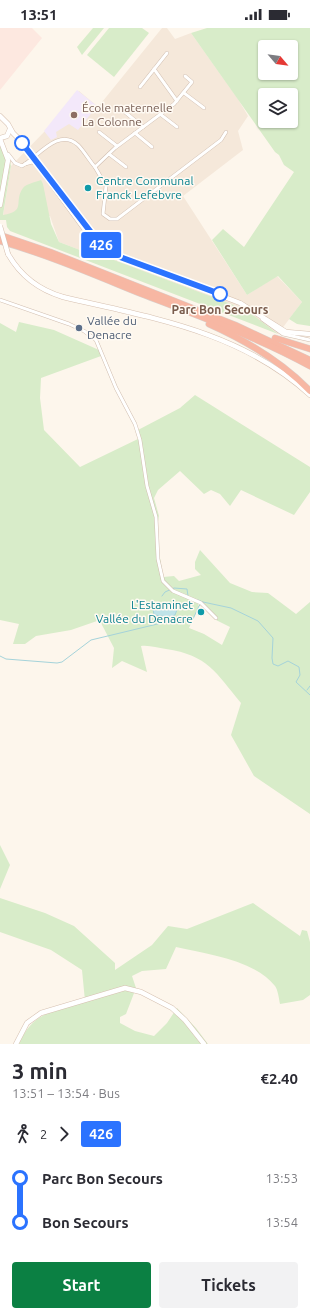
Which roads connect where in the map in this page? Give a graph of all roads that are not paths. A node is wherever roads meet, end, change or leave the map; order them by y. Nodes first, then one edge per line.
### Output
1 (167, 53) dead end
2 (154, 69) junction
3 (185, 76) dead end
4 (140, 87) dead end
5 (184, 92) junction
6 (177, 101) junction
7 (120, 108) dead end
8 (204, 108) dead end
9 (160, 114) junction
10 (0, 116) edge
11 (2, 121) edge
12 (143, 127) junction
13 (177, 127) dead end
14 (10, 128) junction
15 (100, 132) dead end
16 (226, 132) dead end
17 (135, 133) junction
18 (0, 138) edge
19 (117, 146) junction
20 (152, 147) dead end
21 (6, 151) junction
22 (109, 154) junction
23 (33, 157) junction
24 (25, 164) junction
25 (95, 167) junction
26 (126, 167) dead end
27 (0, 205) edge
28 (0, 226) edge
29 (0, 235) edge
30 (0, 241) edge
31 (176, 279) junction
32 (200, 288) junction
33 (143, 294) junction
34 (0, 300) edge
35 (256, 333) junction
36 (310, 334) edge
37 (310, 340) edge
38 (310, 349) edge
39 (310, 360) edge
40 (310, 366) edge
41 (310, 391) edge
42 (310, 395) edge
43 (216, 618) dead end
44 (16, 1044) edge
45 (204, 1044) edge

1 - 2 street
2 - 4 street
2 - 6 street
3 - 5 street
5 - 6 street
5 - 8 street
6 - 9 street
7 - 12 street
9 - 12 street
9 - 13 street
10 - 11 main road
11 - 14 main road
12 - 17 street
14 - 18 main road
14 - 23 main road
15 - 19 street
16 - 25 street
17 - 19 street
17 - 20 street
18 - 21 main road
19 - 22 street
21 - 24 street
21 - 27 main road
22 - 25 street
22 - 26 street
23 - 24 street
23 - 25 street
23 - 31 main road
24 - 31 street
28 - 42 main road, bridge
29 - 35 highway
30 - 33 highway
31 - 32 main road
32 - 36 main road
32 - 37 street
33 - 40 highway
33 - 41 highway
34 - 43 street
35 - 38 highway
35 - 39 highway
44 - 45 main road

